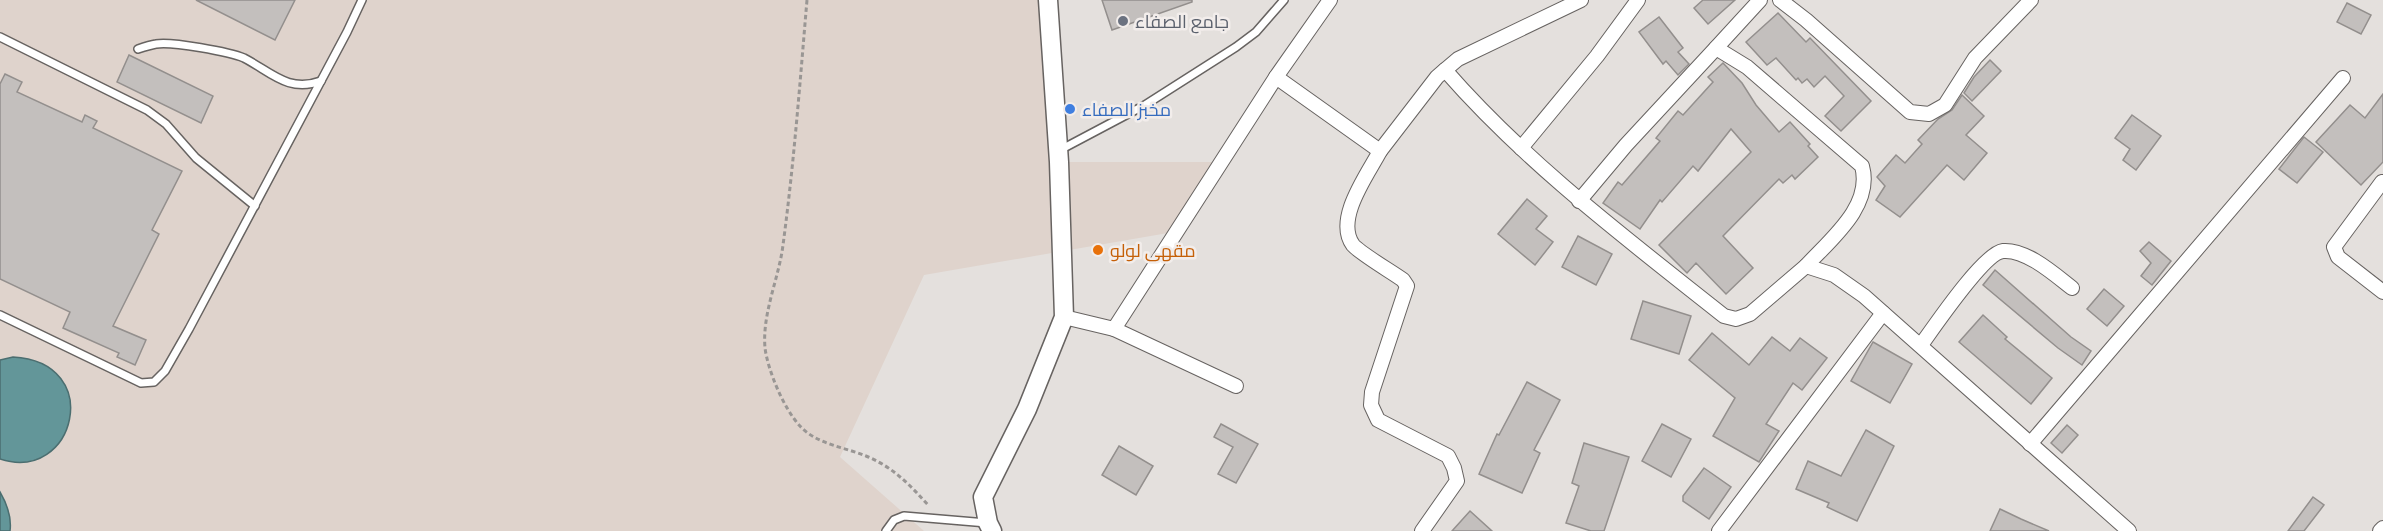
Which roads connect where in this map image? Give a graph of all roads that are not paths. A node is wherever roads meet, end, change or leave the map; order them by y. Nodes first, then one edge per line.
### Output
1 (362, 0) edge
2 (1048, 0) edge
3 (1284, 0) edge
4 (1330, 0) edge
5 (1581, 0) edge
6 (1638, 0) edge
7 (1760, 0) edge
8 (1780, 0) edge
9 (2031, 0) edge
10 (0, 37) edge
11 (1716, 48) junction
12 (138, 49) dead end
13 (1445, 70) junction
14 (1276, 77) junction
15 (2343, 78) dead end
16 (321, 81) junction
17 (1521, 148) junction
18 (1380, 150) junction
19 (1058, 151) junction
20 (2382, 182) edge
21 (1579, 201) junction
22 (255, 206) junction
23 (1806, 266) junction
24 (2072, 288) dead end
25 (2383, 292) edge
26 (1883, 313) junction
27 (0, 315) edge
28 (1064, 317) junction
29 (1114, 329) junction
30 (1921, 345) junction
31 (1236, 386) dead end
32 (2030, 444) junction
33 (990, 527) edge
34 (886, 531) edge
35 (1422, 531) edge
36 (1719, 531) edge
37 (2129, 531) edge

1 - 16 lane
2 - 19 street
3 - 19 lane
4 - 14 street
5 - 13 street
6 - 17 street
7 - 11 street
8 - 9 street
10 - 22 lane
11 - 21 street
11 - 23 street
12 - 16 lane
13 - 17 street
13 - 18 street
14 - 18 street
14 - 29 street
15 - 32 street
16 - 22 lane
17 - 21 street
18 - 35 street
19 - 28 street
20 - 25 street
21 - 23 street
22 - 27 lane
23 - 26 street
24 - 30 street
26 - 30 street
26 - 36 street
28 - 29 street
28 - 33 street
29 - 31 street
30 - 32 street
32 - 37 street
33 - 34 lane

